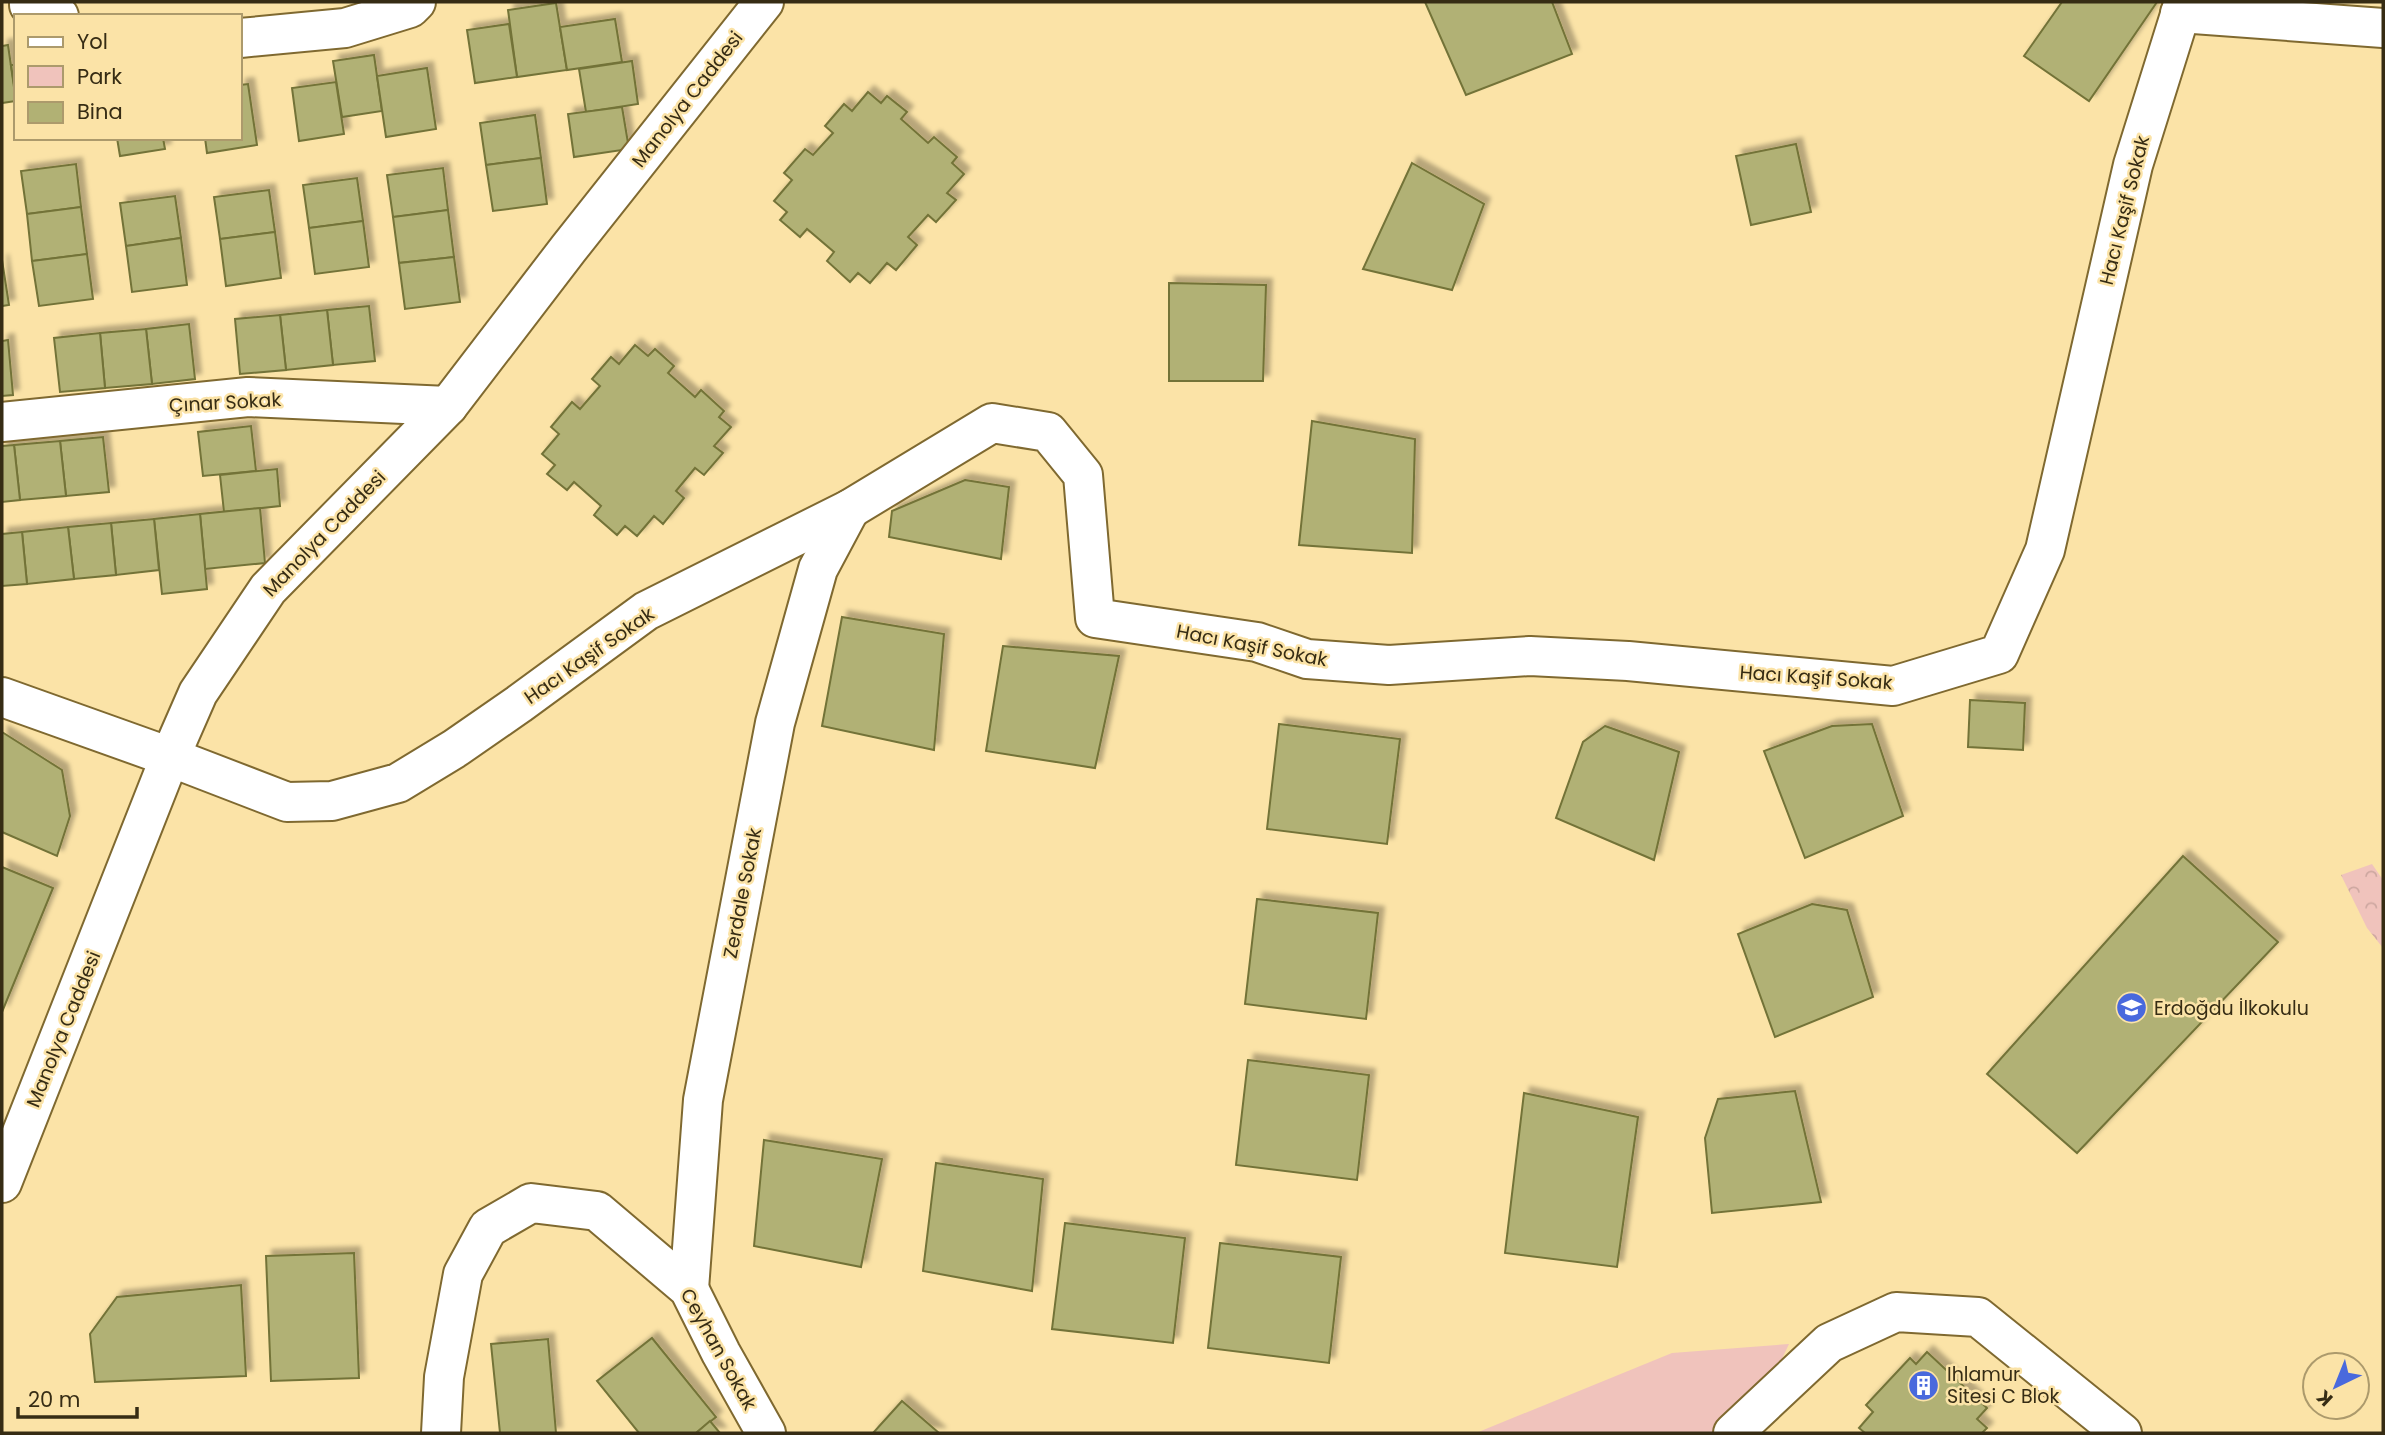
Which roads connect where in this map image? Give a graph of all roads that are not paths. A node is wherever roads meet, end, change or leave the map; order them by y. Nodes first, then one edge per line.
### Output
1 (416, 2) edge
2 (764, 2) edge
3 (2182, 7) edge
4 (2383, 28) edge
5 (242, 38) edge
6 (448, 405) junction
7 (2, 422) edge
8 (850, 509) junction
9 (2, 697) edge
10 (170, 757) junction
11 (2, 1183) edge
12 (689, 1289) junction
13 (441, 1433) edge
14 (766, 1433) edge
15 (1733, 1433) edge
16 (2122, 1433) edge

1 - 5 street
2 - 6 street, Manolya Caddesi
3 - 4 street
3 - 8 street, Hacı Kaşif Sokak
6 - 7 street, Çınar Sokak
6 - 10 street, Manolya Caddesi
8 - 10 street, Hacı Kaşif Sokak
8 - 12 street, Zerdale Sokak
9 - 10 street, Hacı Kaşif Sokak
10 - 11 street, Manolya Caddesi
12 - 13 street, Ceyhan Sokak
12 - 14 street, Ceyhan Sokak
15 - 16 street

